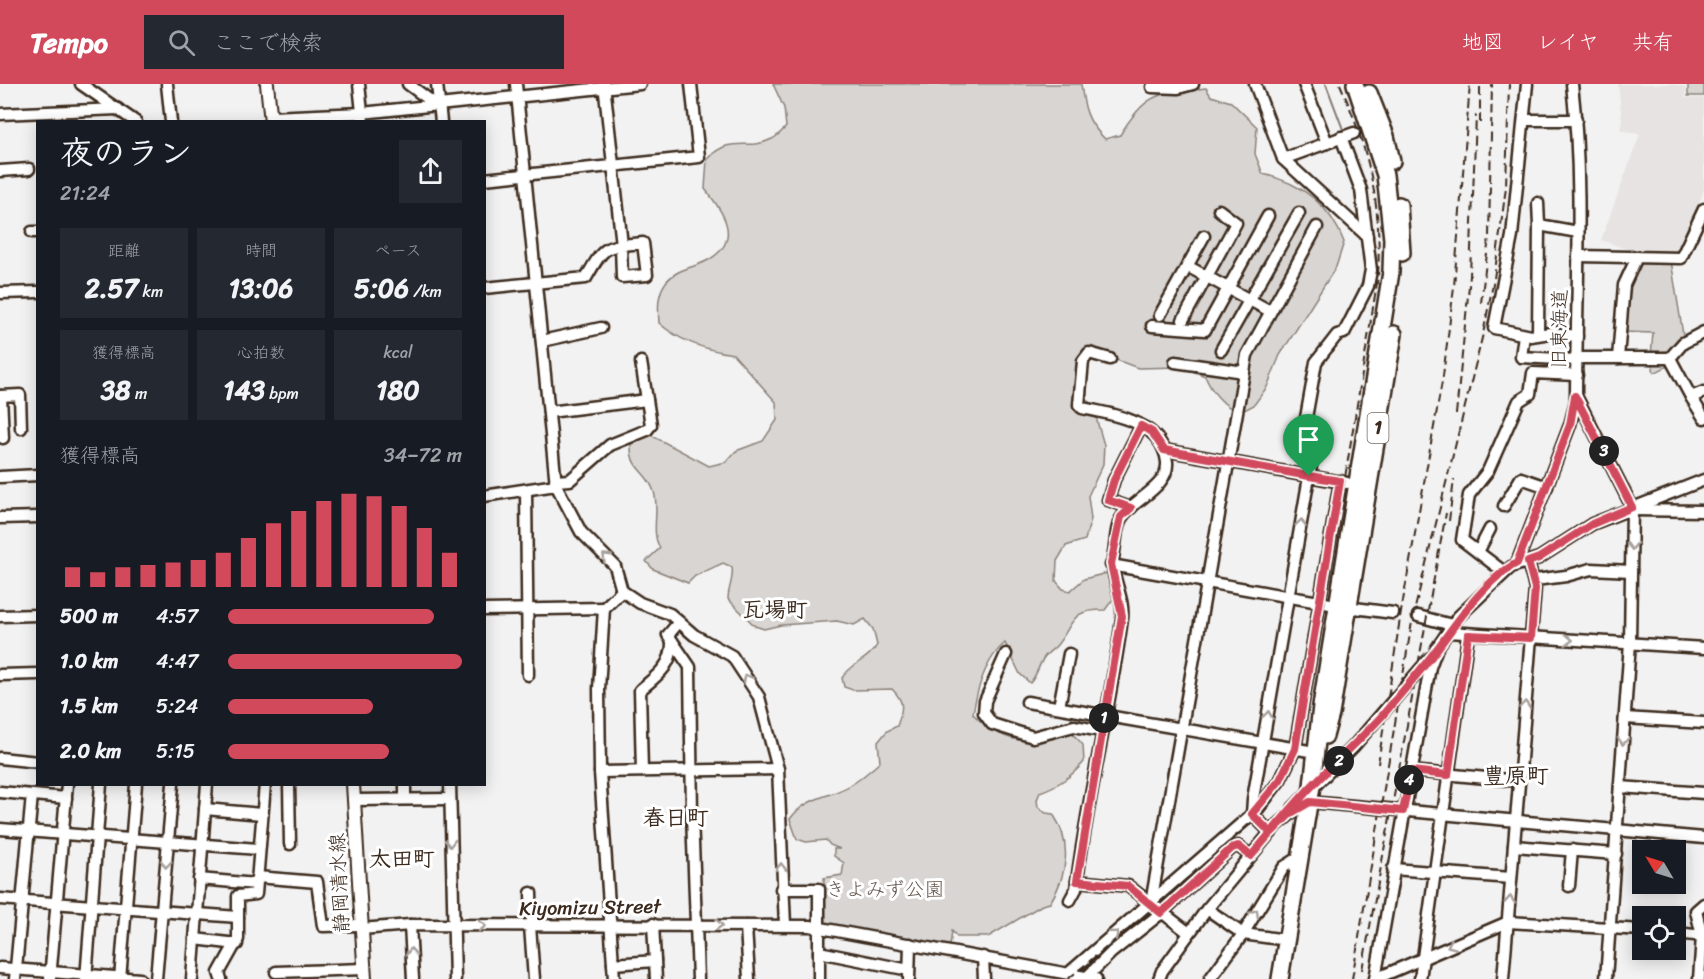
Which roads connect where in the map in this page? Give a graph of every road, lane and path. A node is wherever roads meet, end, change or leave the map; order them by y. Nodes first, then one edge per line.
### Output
1 (81, 84) edge
2 (167, 84) edge
3 (267, 84) edge
4 (359, 84) edge
5 (408, 84) edge
6 (437, 84) edge
7 (516, 84) edge
8 (640, 84) edge
9 (691, 84) edge
10 (1193, 84) edge
11 (1256, 84) edge
12 (1304, 84) edge
13 (1355, 84) edge
14 (1366, 84) edge
15 (1527, 84) edge
16 (1572, 84) edge
17 (604, 86) edge
18 (1152, 87) dead end
19 (517, 96) junction
20 (439, 106) junction
21 (118, 110) junction
22 (0, 114) edge
23 (87, 116) edge
24 (363, 117) edge
25 (271, 119) edge
26 (133, 120) edge
27 (171, 120) edge
28 (441, 120) edge
29 (1524, 120) junction
30 (1576, 120) junction
31 (1354, 133) dead end
32 (1341, 137) junction
33 (1327, 143) junction
34 (1283, 159) junction
35 (614, 166) junction
36 (0, 171) edge
37 (32, 173) edge
38 (525, 175) junction
39 (486, 179) edge
40 (1539, 203) dead end
41 (1704, 209) edge
42 (1219, 210) dead end
43 (1299, 213) dead end
44 (1268, 216) dead end
45 (1539, 225) junction
46 (1317, 227) dead end
47 (1578, 232) junction
48 (1204, 236) dead end
49 (1367, 236) junction
50 (1578, 256) junction
51 (1636, 257) junction
52 (1187, 267) junction
53 (1207, 277) junction
54 (536, 282) junction
55 (486, 288) edge
56 (1228, 289) junction
57 (36, 292) edge
58 (0, 293) edge
59 (1250, 300) junction
60 (1270, 311) junction
61 (1160, 315) dead end
62 (1183, 320) dead end
63 (1152, 326) dead end
64 (601, 328) dead end
65 (1704, 332) edge
66 (1538, 334) junction
67 (1524, 335) junction
68 (1577, 336) junction
69 (542, 341) junction
70 (1221, 350) dead end
71 (1618, 358) junction
72 (1670, 358) junction
73 (1110, 359) dead end
74 (1577, 359) junction
75 (641, 362) dead end
76 (1174, 362) dead end
77 (1244, 372) junction
78 (1576, 375) junction
79 (1704, 392) edge
80 (0, 396) edge
81 (1575, 396) junction
82 (1691, 397) junction
83 (647, 400) junction
84 (549, 412) junction
85 (1704, 418) edge
86 (1141, 426) junction
87 (21, 428) dead end
88 (6, 438) edge
89 (1164, 450) junction
90 (1229, 461) junction
91 (36, 475) edge
92 (1309, 476) junction
93 (0, 477) edge
94 (1704, 480) edge
95 (1340, 481) junction
96 (555, 483) junction
97 (1357, 484) junction
98 (1547, 487) junction
99 (526, 490) junction
100 (486, 496) edge
101 (1504, 506) dead end
102 (1131, 508) junction
103 (1632, 508) junction
104 (1704, 511) edge
105 (36, 517) edge
106 (0, 518) edge
107 (1490, 528) dead end
108 (1478, 552) junction
109 (1523, 563) junction
110 (1111, 564) junction
111 (1631, 571) junction
112 (1504, 572) junction
113 (1534, 580) junction
114 (1208, 582) junction
115 (622, 591) junction
116 (1289, 597) junction
117 (1320, 602) junction
118 (1342, 606) junction
119 (604, 608) junction
120 (526, 609) junction
121 (486, 610) edge
122 (1393, 613) dead end
123 (36, 615) edge
124 (0, 616) edge
125 (1418, 616) dead end
126 (679, 622) junction
127 (1450, 629) junction
128 (1468, 635) junction
129 (1531, 638) junction
130 (672, 641) junction
131 (1630, 643) junction
132 (1437, 648) junction
133 (1704, 648) edge
134 (1006, 654) dead end
135 (1069, 654) dead end
136 (0, 675) edge
137 (36, 675) edge
138 (528, 675) dead end
139 (1027, 702) dead end
140 (1059, 707) junction
141 (1104, 716) junction
142 (1625, 718) junction
143 (1370, 720) dead end
144 (1704, 723) edge
145 (1181, 729) junction
146 (1102, 731) junction
147 (1263, 743) junction
148 (1295, 749) junction
149 (1315, 752) junction
150 (0, 758) edge
151 (1339, 761) junction
152 (36, 762) edge
153 (778, 769) junction
154 (642, 771) junction
155 (691, 771) junction
156 (1411, 771) junction
157 (600, 772) junction
158 (1448, 775) junction
159 (1313, 780) junction
160 (1519, 781) junction
161 (67, 786) edge
162 (101, 786) edge
163 (136, 786) edge
164 (173, 786) edge
165 (207, 786) edge
166 (265, 786) edge
167 (289, 786) edge
168 (353, 786) edge
169 (405, 786) edge
170 (450, 786) edge
171 (1620, 787) junction
172 (0, 792) edge
173 (1704, 794) edge
174 (32, 795) junction
175 (66, 798) junction
176 (405, 799) junction
177 (450, 799) junction
178 (355, 801) junction
179 (1310, 802) junction
180 (205, 809) junction
181 (1403, 811) junction
182 (262, 814) junction
183 (1252, 814) junction
184 (1443, 814) junction
185 (1516, 820) junction
186 (0, 829) edge
187 (1618, 829) junction
188 (1273, 830) junction
189 (28, 832) junction
190 (63, 834) junction
191 (97, 836) junction
192 (1704, 838) edge
193 (132, 839) junction
194 (168, 842) junction
195 (202, 844) junction
196 (290, 844) dead end
197 (1514, 846) junction
198 (258, 849) junction
199 (1572, 850) junction
200 (1616, 854) junction
201 (1251, 856) junction
202 (1300, 857) junction
203 (1393, 869) junction
204 (1434, 874) junction
205 (1511, 878) junction
206 (199, 879) junction
207 (256, 880) junction
208 (1077, 881) junction
209 (1569, 886) dead end
210 (781, 889) junction
211 (531, 893) dead end
212 (0, 899) edge
213 (1070, 900) dead end
214 (22, 901) junction
215 (1151, 903) junction
216 (57, 904) junction
217 (1704, 904) edge
218 (92, 906) junction
219 (126, 909) junction
220 (1207, 909) junction
221 (162, 911) junction
222 (1161, 913) junction
223 (197, 914) junction
224 (238, 917) junction
225 (1508, 922) junction
226 (653, 924) junction
227 (695, 924) junction
228 (410, 925) junction
229 (452, 925) junction
230 (610, 925) junction
231 (784, 925) junction
232 (531, 926) junction
233 (746, 926) junction
234 (361, 927) junction
235 (820, 927) junction
236 (1610, 927) junction
237 (1632, 929) edge
238 (1190, 933) junction
239 (1243, 934) junction
240 (1686, 934) edge
241 (1703, 936) edge
242 (195, 939) junction
243 (1287, 940) junction
244 (237, 944) junction
245 (910, 944) junction
246 (819, 952) junction
247 (983, 957) junction
248 (1423, 958) junction
249 (655, 961) junction
250 (613, 964) junction
251 (0, 968) edge
252 (276, 972) dead end
253 (1070, 972) junction
254 (16, 974) edge
255 (364, 974) edge
256 (317, 975) edge
257 (909, 975) edge
258 (51, 976) edge
259 (86, 977) edge
260 (120, 978) edge
261 (1090, 978) edge
262 (140, 979) edge
263 (156, 979) edge
264 (192, 979) edge
265 (221, 979) edge
266 (413, 979) edge
267 (455, 979) edge
268 (534, 979) edge
269 (614, 979) edge
270 (656, 979) edge
271 (698, 979) edge
272 (749, 979) edge
273 (819, 979) edge
274 (984, 979) edge
275 (1159, 979) edge
276 (1210, 979) edge
277 (1280, 979) edge
278 (1375, 979) edge
279 (1420, 979) edge
280 (1503, 979) edge
281 (1606, 979) edge
282 (1699, 979) edge

1 - 21 street
2 - 27 street
3 - 25 main road
4 - 24 street
5 - 20 street
6 - 20 street
7 - 19 street
8 - 17 street
9 - 35 street
10 - 18 street
11 - 34 street
12 - 33 street
13 - 97 highway, 1
14 - 118 highway, 1
15 - 29 street
16 - 30 street, 旧東海道
17 - 19 street
17 - 35 street
19 - 20 street
19 - 38 street
20 - 24 street
20 - 28 street
21 - 23 street
21 - 26 street
22 - 23 street
24 - 25 street
29 - 30 street
29 - 67 street
30 - 47 street, 旧東海道
31 - 32 street
32 - 33 street
32 - 49 street
33 - 34 street
34 - 49 street
35 - 38 street
35 - 54 street
36 - 37 street
38 - 39 street
38 - 54 street
40 - 45 street
41 - 51 street
42 - 53 street
43 - 59 street
44 - 56 street
45 - 47 street
45 - 66 street
46 - 60 street
47 - 50 street, 旧東海道
48 - 52 street
49 - 92 street
50 - 51 street
50 - 68 street, 旧東海道
51 - 71 street
52 - 53 street
52 - 61 street
53 - 56 street
53 - 62 street
54 - 55 street
54 - 69 street
56 - 59 street
56 - 63 street
57 - 58 street
59 - 60 street
59 - 70 street
60 - 77 street
64 - 69 street
65 - 72 street
66 - 67 street
66 - 68 street
67 - 74 street
68 - 74 street, 旧東海道
69 - 84 street
71 - 72 street
71 - 74 street
72 - 82 street
73 - 86 street
74 - 78 street, 旧東海道
75 - 83 street
76 - 77 street
77 - 90 street
78 - 81 street, 旧東海道
78 - 108 street
79 - 82 street
80 - 87 street
80 - 88 street
81 - 98 street, 旧東海道
81 - 103 street
82 - 85 street
83 - 84 street
83 - 96 street
84 - 96 street
86 - 89 street
86 - 102 street
89 - 90 street
89 - 102 street
90 - 92 street
90 - 114 street
91 - 93 street
92 - 95 street
116 -> 92 street
94 - 103 street
95 - 97 street
95 - 117 street
96 - 99 street
115 -> 96 street
97 - 118 highway, 1
98 - 101 street
98 - 109 street, 旧東海道
99 - 100 street
99 - 120 street
102 - 110 street
103 - 104 street
103 - 109 street
103 -> 111 street
105 - 106 street
107 - 108 street
108 - 112 street
109 - 112 street
109 - 113 street
110 - 114 street
110 - 141 street
111 - 113 street
111 - 131 street
112 - 127 street
113 - 129 street
114 - 116 street
114 - 145 street
115 - 119 street
115 - 126 street
116 - 117 street
147 -> 116 street
117 - 118 street
117 - 148 street
118 - 122 street
118 - 149 highway, 1
118 - 159 highway, 1
119 - 120 street
119 - 157 street
120 - 121 street
120 - 138 street
123 - 124 street
125 - 127 street
126 - 130 street
153 -> 126 street
127 - 128 street
127 - 132 street
128 - 129 street
128 - 158 street
129 -> 131 street
160 -> 129 street
130 - 154 street
130 - 155 street
131 - 133 street
131 - 142 street
132 - 151 street
132 - 156 street
134 - 146 street
135 - 140 street
136 - 137 street
139 - 140 street
140 - 141 street
141 - 145 street
141 - 146 street
142 - 144 street
142 -> 171 street
143 - 151 street
145 - 147 street
145 - 215 street
146 - 208 street
147 - 148 street
147 - 183 street
148 - 149 street
148 - 183 street
149 - 159 highway, 1
150 - 152 street
151 - 159 street
153 - 155 street
210 -> 153 street
154 - 155 street
154 - 157 street
155 - 227 street
156 - 158 street
156 - 181 street
157 - 230 street
158 - 160 street
158 - 184 street
159 - 179 highway, 1
159 - 188 street
160 - 185 street
161 - 175 street
162 - 191 street
163 - 193 street
164 - 194 street
165 - 180 street
166 - 182 street
167 - 196 street
168 - 178 main road, 静岡清水線
169 - 176 street
170 - 177 street
171 - 173 street
171 - 187 street
172 - 174 street
174 - 175 street
174 - 189 street
175 - 190 street
176 - 177 street
176 - 178 street
177 -> 229 street
178 - 234 main road, 静岡清水線
179 - 181 street
179 - 188 street
179 - 202 highway, 1
180 - 182 street
180 - 195 street
181 - 184 street
181 - 203 street
182 - 198 street
183 - 188 street
183 - 215 street
184 - 185 street
184 - 204 street
185 - 187 street
185 - 197 street
186 - 189 street
187 - 192 street
187 - 200 street
188 - 201 street
189 - 190 street
189 - 214 street
190 - 191 street
190 - 216 street
191 - 193 street
191 - 218 street
193 - 194 street
193 - 219 street
194 - 195 street
194 -> 221 street
195 - 198 street
195 - 206 street
197 - 199 street
197 - 205 street
198 - 207 street
199 - 200 street
199 - 209 street
200 - 236 street
201 - 220 street
201 - 222 street
239 -> 202 street
202 - 243 highway, 1
203 - 204 street
203 - 278 street
204 - 205 street
204 - 248 street
225 -> 205 street
206 - 207 street
206 - 223 street
207 - 224 street
207 - 234 street, Kiyomizu Street
208 - 213 street
208 - 215 street
210 - 231 street
210 - 235 street
211 - 232 street
212 - 214 street
214 - 216 street
214 - 254 street
215 - 222 street
253 -> 215 street
216 - 218 street
216 - 258 street
217 - 241 street
218 - 219 street
218 - 259 street
219 - 221 street
219 - 260 street
220 - 238 street
220 - 239 street
221 - 223 street
221 - 263 street
222 - 238 street
222 - 261 street
223 - 224 street
223 - 242 street
224 - 244 street
225 - 236 street
225 -> 248 street
225 - 280 street
226 - 227 street, Kiyomizu Street
226 - 230 street, Kiyomizu Street
226 - 249 street
227 -> 233 street, Kiyomizu Street
227 - 271 street
228 - 229 street, Kiyomizu Street
228 - 234 street, Kiyomizu Street
266 -> 228 street
229 -> 232 street, Kiyomizu Street
229 - 267 street
230 - 232 street, Kiyomizu Street
230 - 250 street
231 - 233 street, Kiyomizu Street
231 - 235 street, Kiyomizu Street
232 - 268 street
233 - 272 street
234 - 255 main road, 静岡清水線
235 - 245 street, Kiyomizu Street
235 - 246 street
236 - 237 street
236 - 281 street
238 - 275 street
239 - 243 street
239 - 276 street
240 - 241 street
241 - 282 street
242 - 244 street
242 - 264 street
243 - 277 highway, 1
244 - 265 street
245 - 247 street, Kiyomizu Street
245 - 257 street
246 - 257 street
246 - 273 street
247 - 253 street, Kiyomizu Street
247 - 274 street
248 - 278 street
248 - 279 street
249 - 250 street
249 - 270 street
250 - 269 street
251 - 254 street
252 - 256 street
253 - 261 street, Kiyomizu Street
254 - 258 street
255 - 256 street
258 - 259 street
259 - 260 street
260 - 262 street

